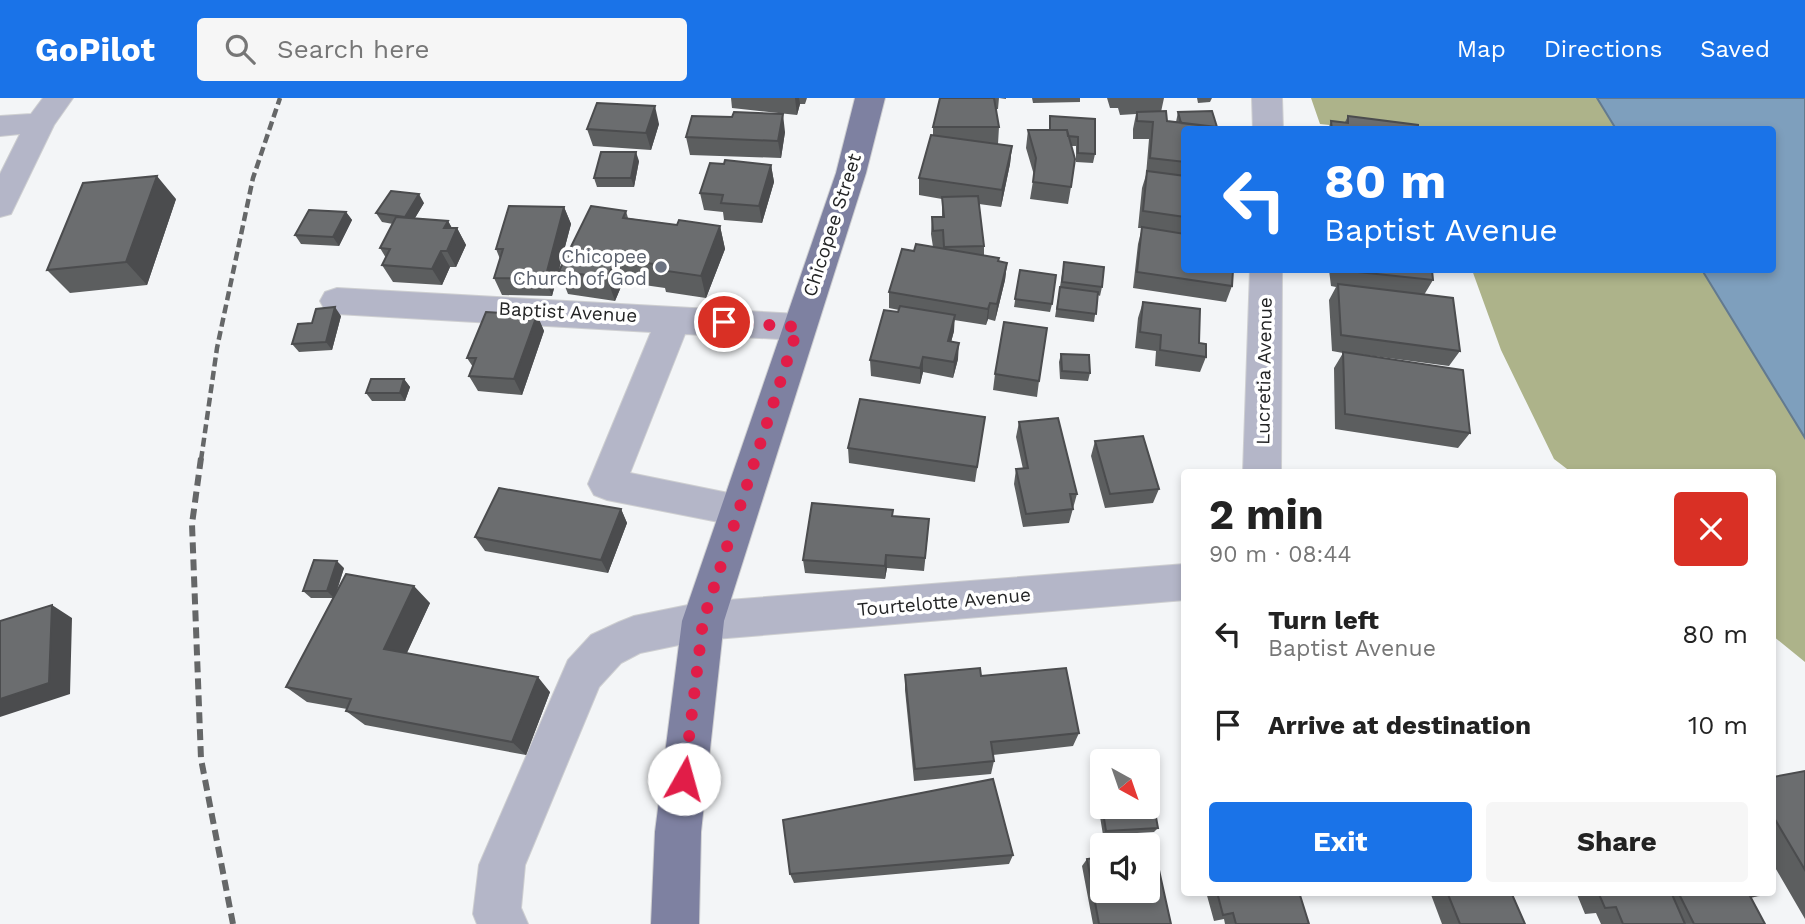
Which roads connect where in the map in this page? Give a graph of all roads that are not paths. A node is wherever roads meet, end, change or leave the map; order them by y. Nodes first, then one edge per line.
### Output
1 (58, 98) edge
2 (870, 98) edge
3 (1267, 98) edge
4 (40, 123) junction
5 (0, 126) edge
6 (1268, 126) edge
7 (0, 206) edge
8 (1266, 273) edge
9 (337, 301) dead end
10 (674, 318) junction
11 (798, 327) junction
12 (1262, 469) edge
13 (739, 510) junction
14 (1181, 582) edge
15 (703, 621) junction
16 (504, 924) edge
17 (675, 924) edge

1 - 4 street
2 - 11 main road, Chicopee Street
3 - 6 street
4 - 5 street
4 - 7 street
8 - 12 street, Lucretia Avenue
9 - 10 street, Baptist Avenue
10 - 11 street, Baptist Avenue
10 - 13 street
11 - 13 main road, Chicopee Street
13 - 15 main road, Chicopee Street
14 - 15 street, Tourtelotte Avenue
15 - 16 street, Tourtelotte Avenue
15 - 17 main road, Chicopee Street

